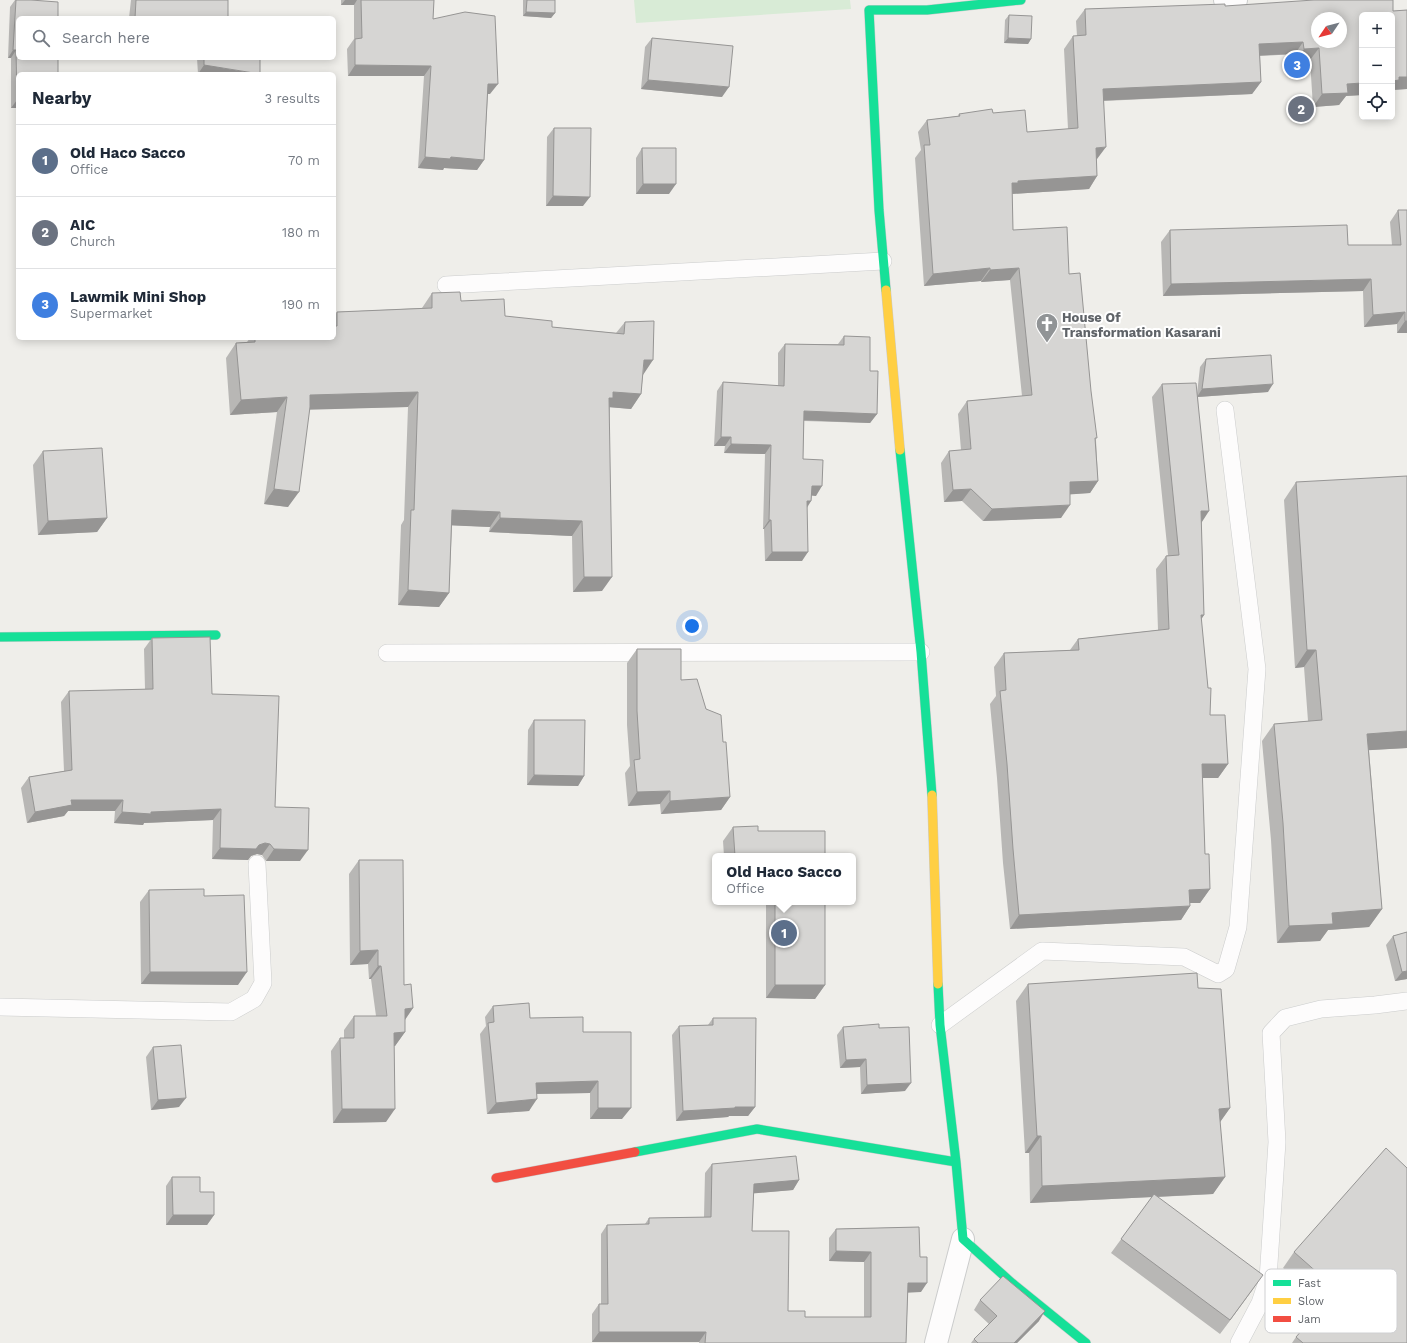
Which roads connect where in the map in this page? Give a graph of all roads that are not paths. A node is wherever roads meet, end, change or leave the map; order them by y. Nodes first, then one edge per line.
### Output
1 (1021, 0) edge
2 (1225, 0) edge
3 (1236, 0) edge
4 (870, 5) edge
5 (883, 261) junction
6 (446, 285) dead end
7 (1225, 410) dead end
8 (216, 635) dead end
9 (0, 638) edge
10 (921, 652) junction
11 (387, 654) dead end
12 (257, 864) edge
13 (1407, 1001) edge
14 (0, 1007) edge
15 (940, 1025) junction
16 (956, 1162) junction
17 (496, 1178) dead end
18 (963, 1240) junction
19 (1269, 1269) edge
20 (1265, 1287) edge
21 (936, 1343) edge
22 (1086, 1343) edge
23 (1239, 1343) edge

1 - 4 street
2 - 3 street
4 - 5 street
5 - 6 lane
5 - 10 street
7 - 15 lane
8 - 9 street
10 - 11 lane
10 - 15 street
12 - 14 lane
13 - 19 lane
15 - 16 street
16 - 17 street
16 - 18 street
18 - 21 street
18 - 22 street
20 - 23 lane

